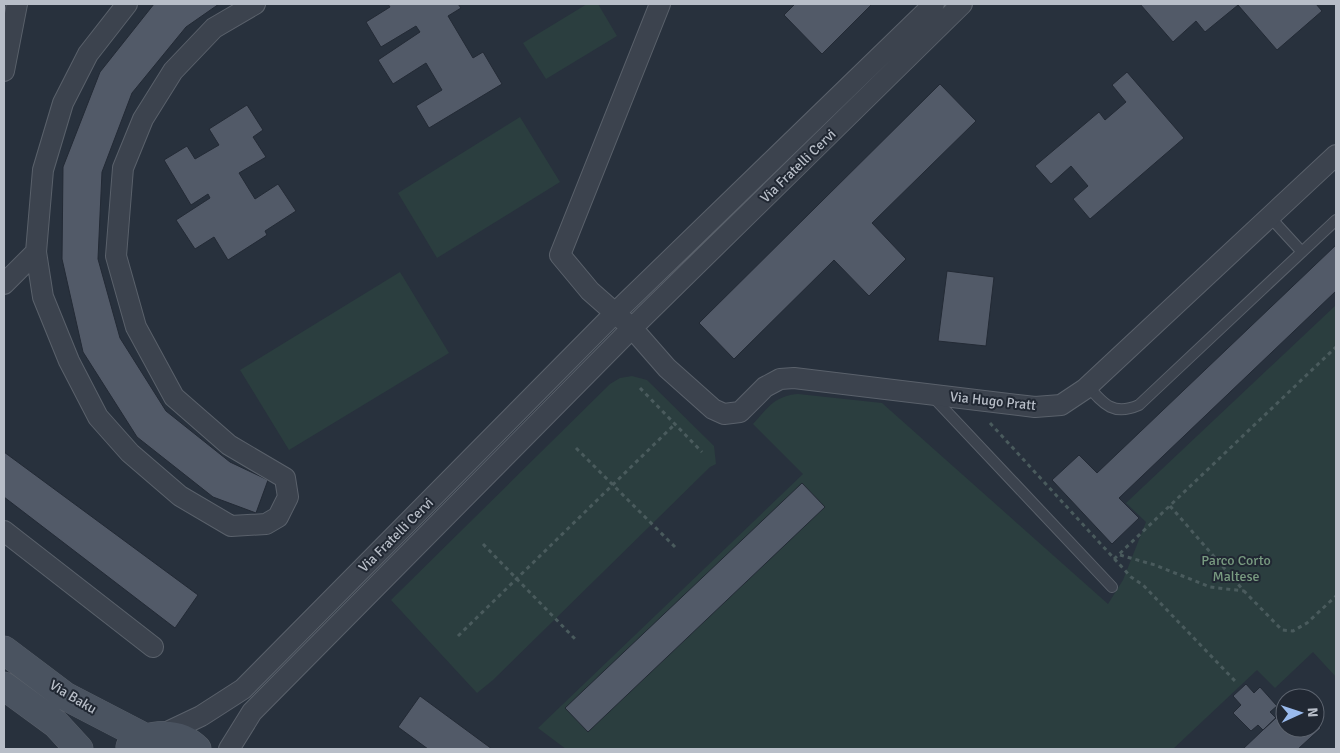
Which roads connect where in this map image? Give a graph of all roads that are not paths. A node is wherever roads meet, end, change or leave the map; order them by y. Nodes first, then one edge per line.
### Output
1 (17, 4) edge
2 (127, 4) edge
3 (255, 4) edge
4 (660, 4) edge
5 (934, 4) edge
6 (962, 4) edge
7 (4, 70) edge
8 (1336, 155) edge
9 (1270, 217) junction
10 (1336, 220) edge
11 (36, 252) junction
12 (1302, 252) junction
13 (4, 284) edge
14 (615, 313) junction
15 (632, 328) junction
16 (1088, 386) junction
17 (930, 394) junction
18 (4, 531) edge
19 (1112, 587) dead end
20 (153, 647) dead end
21 (4, 650) edge
22 (4, 686) edge
23 (145, 741) edge
24 (79, 749) edge
25 (197, 749) edge
26 (229, 749) edge

1 - 7 street
2 - 11 street
3 - 11 street
4 - 14 street
5 - 14 street, Via Fratelli Cervi
6 - 15 street, Via Fratelli Cervi
8 - 9 street, Via Hugo Pratt
9 - 12 lane
9 - 16 street, Via Hugo Pratt
10 - 12 lane
11 - 13 street
12 - 16 lane
14 - 15 street
14 - 23 street, Via Fratelli Cervi
15 - 17 street, Via Hugo Pratt
15 - 26 street, Via Fratelli Cervi
16 - 17 street, Via Hugo Pratt
17 - 19 lane
18 - 20 street
21 - 23 main road, Via Baku
22 - 24 main road
23 - 25 main road, Via Baku

